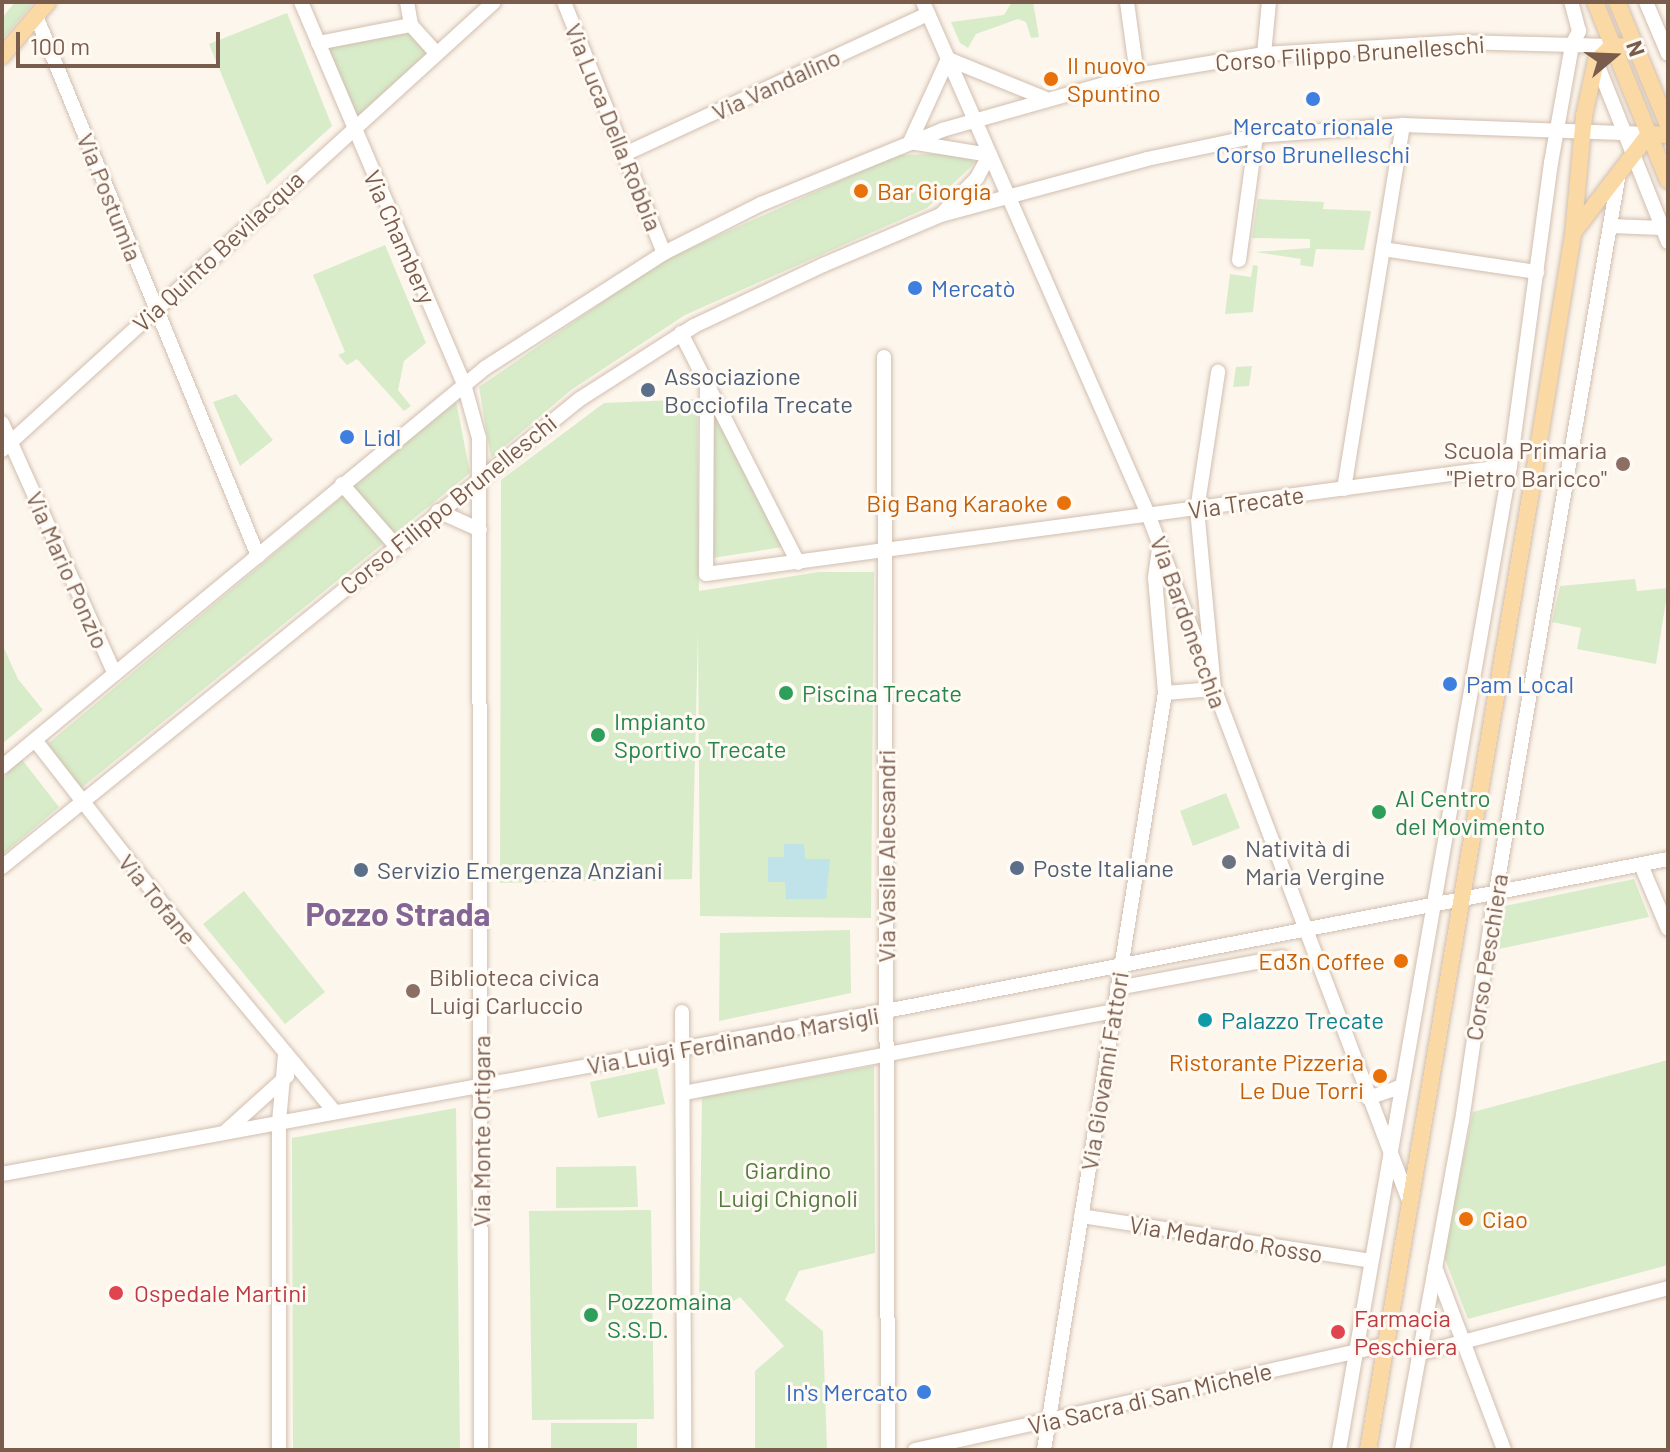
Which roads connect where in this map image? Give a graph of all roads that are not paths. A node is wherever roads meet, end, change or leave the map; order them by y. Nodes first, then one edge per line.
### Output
1 (48, 2) edge
2 (301, 2) edge
3 (407, 2) edge
4 (494, 2) edge
5 (564, 2) edge
6 (1127, 2) edge
7 (1269, 2) edge
8 (1595, 2) edge
9 (1617, 2) edge
10 (1646, 2) edge
11 (1572, 4) edge
12 (926, 8) edge
13 (36, 16) junction
14 (411, 25) junction
15 (318, 43) junction
16 (1572, 45) junction
17 (1612, 46) junction
18 (1635, 47) junction
19 (1668, 51) edge
20 (436, 53) junction
21 (1264, 54) junction
22 (2, 56) edge
23 (948, 59) junction
24 (1596, 61) junction
25 (1137, 75) junction
26 (1044, 98) junction
27 (974, 119) junction
28 (1403, 125) junction
29 (1668, 125) edge
30 (352, 128) junction
31 (1557, 128) junction
32 (1582, 130) junction
33 (1623, 132) junction
34 (1649, 134) junction
35 (1668, 135) edge
36 (1256, 136) junction
37 (910, 142) junction
38 (1631, 153) junction
39 (625, 154) junction
40 (989, 155) junction
41 (1619, 168) junction
42 (1668, 181) edge
43 (1008, 196) junction
44 (941, 215) junction
45 (1611, 226) junction
46 (1573, 235) junction
47 (1665, 235) edge
48 (1383, 249) junction
49 (664, 253) junction
50 (1239, 260) dead end
51 (1537, 272) junction
52 (155, 309) junction
53 (681, 333) junction
54 (884, 357) dead end
55 (1218, 372) dead end
56 (464, 384) junction
57 (707, 386) junction
58 (2, 423) edge
59 (6, 446) edge
60 (1510, 466) junction
61 (480, 476) junction
62 (342, 484) junction
63 (1344, 489) junction
64 (1197, 510) junction
65 (438, 511) junction
66 (1148, 514) junction
67 (480, 530) junction
68 (1160, 545) junction
69 (396, 546) junction
70 (886, 549) junction
71 (258, 556) junction
72 (798, 563) junction
73 (115, 674) junction
74 (1214, 689) junction
75 (1165, 693) junction
76 (35, 740) junction
77 (2, 767) edge
78 (80, 802) junction
79 (1668, 859) edge
80 (1641, 865) junction
81 (2, 867) edge
82 (1495, 895) junction
83 (1463, 901) junction
84 (1430, 908) junction
85 (1668, 929) edge
86 (1306, 931) junction
87 (1282, 957) dead end
88 (1121, 967) junction
89 (1117, 988) junction
90 (886, 1011) junction
91 (1112, 1011) junction
92 (682, 1012) dead end
93 (683, 1050) junction
94 (887, 1053) junction
95 (285, 1055) junction
96 (287, 1076) junction
97 (481, 1085) junction
98 (1400, 1087) junction
99 (684, 1093) junction
100 (1368, 1098) junction
101 (333, 1110) junction
102 (279, 1122) junction
103 (225, 1132) junction
104 (1389, 1153) junction
105 (2, 1174) edge
106 (1408, 1198) junction
107 (1081, 1216) junction
108 (1371, 1261) junction
109 (1435, 1266) junction
110 (1668, 1288) edge
111 (1463, 1342) junction
112 (1385, 1345) junction
113 (1358, 1351) junction
114 (1417, 1354) junction
115 (1048, 1422) junction
116 (279, 1450) edge
117 (481, 1450) edge
118 (684, 1450) edge
119 (888, 1450) edge
120 (915, 1450) edge
121 (1044, 1450) edge
122 (1339, 1450) edge
123 (1368, 1450) edge
124 (1402, 1450) edge
125 (1504, 1450) edge

1 - 13 main road
2 - 15 street, Via Chambery
3 - 14 street
4 - 20 street, Via Quinto Bevilacqua
5 - 39 street, Via Luca Della Robbia
6 - 25 street
7 - 21 street
8 - 17 main road
9 - 18 main road
10 - 19 street
11 - 16 street
12 - 23 street, Via Vandalino
12 - 39 street, Via Vandalino
13 - 22 main road
13 - 52 street, Via Postumia
14 - 15 street
14 - 20 street
15 - 30 street, Via Chambery
16 - 17 street, Corso Filippo Brunelleschi
16 - 21 street, Corso Filippo Brunelleschi
16 - 31 street
17 - 18 main road
17 - 24 main road
17 - 34 main road
18 - 19 street
18 - 29 main road
20 - 30 street, Via Quinto Bevilacqua
21 - 25 street, Corso Filippo Brunelleschi
23 - 26 street
23 - 27 street, Via Vandalino
23 - 37 street
24 - 32 main road, Corso Peschiera
24 - 33 street
25 - 26 street, Corso Filippo Brunelleschi
26 - 27 street, Corso Filippo Brunelleschi
27 - 37 street, Corso Filippo Brunelleschi
27 - 40 street, Via Vandalino
28 - 31 street, Corso Filippo Brunelleschi
28 - 36 street, Corso Filippo Brunelleschi
28 - 48 street
30 - 52 street, Via Quinto Bevilacqua
30 - 56 street, Via Chambery
31 - 32 street, Corso Filippo Brunelleschi
31 - 51 street
32 - 33 street, Corso Filippo Brunelleschi
32 - 46 main road, Corso Peschiera
33 - 34 street, Corso Filippo Brunelleschi
33 - 38 street
34 - 35 main road
34 - 38 main road, Corso Peschiera
34 - 42 main road
36 - 43 street, Corso Filippo Brunelleschi
36 - 50 street
37 - 40 street
37 - 49 street, Corso Filippo Brunelleschi
38 - 41 main road, Corso Peschiera
38 - 47 street
39 - 49 street, Via Luca Della Robbia
40 - 43 street, Via Bardonecchia
40 - 44 street, Corso Filippo Brunelleschi
41 - 45 street, Corso Peschiera
41 - 46 main road, Corso Peschiera
43 - 44 street, Corso Filippo Brunelleschi
43 - 66 street, Via Bardonecchia
44 - 53 street, Corso Filippo Brunelleschi
45 - 47 street
45 - 82 street, Corso Peschiera
46 - 83 main road, Corso Peschiera
48 - 51 street
48 - 63 street
49 - 56 street, Corso Filippo Brunelleschi
51 - 60 street
52 - 59 street, Via Quinto Bevilacqua
52 - 71 street, Via Postumia
53 - 57 street
53 - 61 street, Corso Filippo Brunelleschi
54 - 70 street
55 - 64 street
56 - 61 street, Via Chambery
56 - 62 street, Corso Filippo Brunelleschi
57 - 72 street
57 - 72 street, Via Trecate
58 - 59 street, Via Mario Ponzio
59 - 73 street, Via Mario Ponzio
60 - 63 street, Via Trecate
60 - 84 street
61 - 65 street, Corso Filippo Brunelleschi
61 - 67 street, Via Monte Ortigara
62 - 69 street
62 - 71 street, Corso Filippo Brunelleschi
63 - 64 street, Via Trecate
64 - 66 street, Via Trecate
64 - 74 street
65 - 67 street
65 - 69 street, Corso Filippo Brunelleschi
66 - 68 street, Via Bardonecchia
66 - 70 street, Via Trecate
67 - 97 street, Via Monte Ortigara
68 - 74 street, Via Bardonecchia
68 - 75 street, Via Giovanni Fattori
69 - 78 street, Corso Filippo Brunelleschi
70 - 72 street, Via Trecate
70 - 90 street, Via Vasile Alecsandri
71 - 73 street, Corso Filippo Brunelleschi
73 - 76 street, Corso Filippo Brunelleschi
74 - 75 street
74 - 86 street, Via Bardonecchia
75 - 88 street, Via Giovanni Fattori
76 - 77 street, Corso Filippo Brunelleschi
76 - 78 street, Via Tofane
78 - 81 street, Corso Filippo Brunelleschi
78 - 95 street, Via Tofane
79 - 80 street, Via Luigi Ferdinando Marsigli
80 - 82 street, Via Luigi Ferdinando Marsigli
80 - 85 street
82 - 83 street, Via Luigi Ferdinando Marsigli
82 - 109 street, Corso Peschiera
83 - 84 street, Via Luigi Ferdinando Marsigli
83 - 106 main road, Corso Peschiera
84 - 86 street, Via Luigi Ferdinando Marsigli
84 - 98 street
86 - 88 street, Via Luigi Ferdinando Marsigli
86 - 100 street, Via Bardonecchia
87 - 89 street
88 - 89 street, Via Giovanni Fattori
88 - 90 street, Via Luigi Ferdinando Marsigli
89 - 91 street, Via Giovanni Fattori
90 - 93 street, Via Luigi Ferdinando Marsigli
90 - 94 street, Via Vasile Alecsandri
91 - 94 street, Via Luigi Ferdinando Marsigli
91 - 107 street, Via Giovanni Fattori
92 - 93 street
93 - 97 street, Via Luigi Ferdinando Marsigli
93 - 99 street
94 - 99 street, Via Luigi Ferdinando Marsigli
94 - 119 street, Via Vasile Alecsandri
95 - 96 street
95 - 101 street, Via Tofane
96 - 102 street
96 - 103 street
97 - 101 street, Via Luigi Ferdinando Marsigli
97 - 117 street, Via Monte Ortigara
98 - 100 street
98 - 104 street
99 - 118 street
100 - 104 street, Via Bardonecchia
101 - 102 street, Via Luigi Ferdinando Marsigli
102 - 103 street, Via Luigi Ferdinando Marsigli
102 - 116 street
103 - 105 street, Via Luigi Ferdinando Marsigli
104 - 106 street, Via Bardonecchia
104 - 108 street
106 - 112 main road, Corso Peschiera
107 - 108 street, Via Medardo Rosso
107 - 115 street, Via Giovanni Fattori
108 - 113 street
109 - 111 street
109 - 114 street, Corso Peschiera
110 - 111 street
111 - 114 street
111 - 125 street
112 - 113 street, Via Sacra di San Michele
112 - 123 main road, Corso Peschiera
113 - 115 street, Via Sacra di San Michele
113 - 122 street
114 - 124 street, Corso Peschiera
115 - 120 street, Via Sacra di San Michele
115 - 121 street, Via Giovanni Fattori

